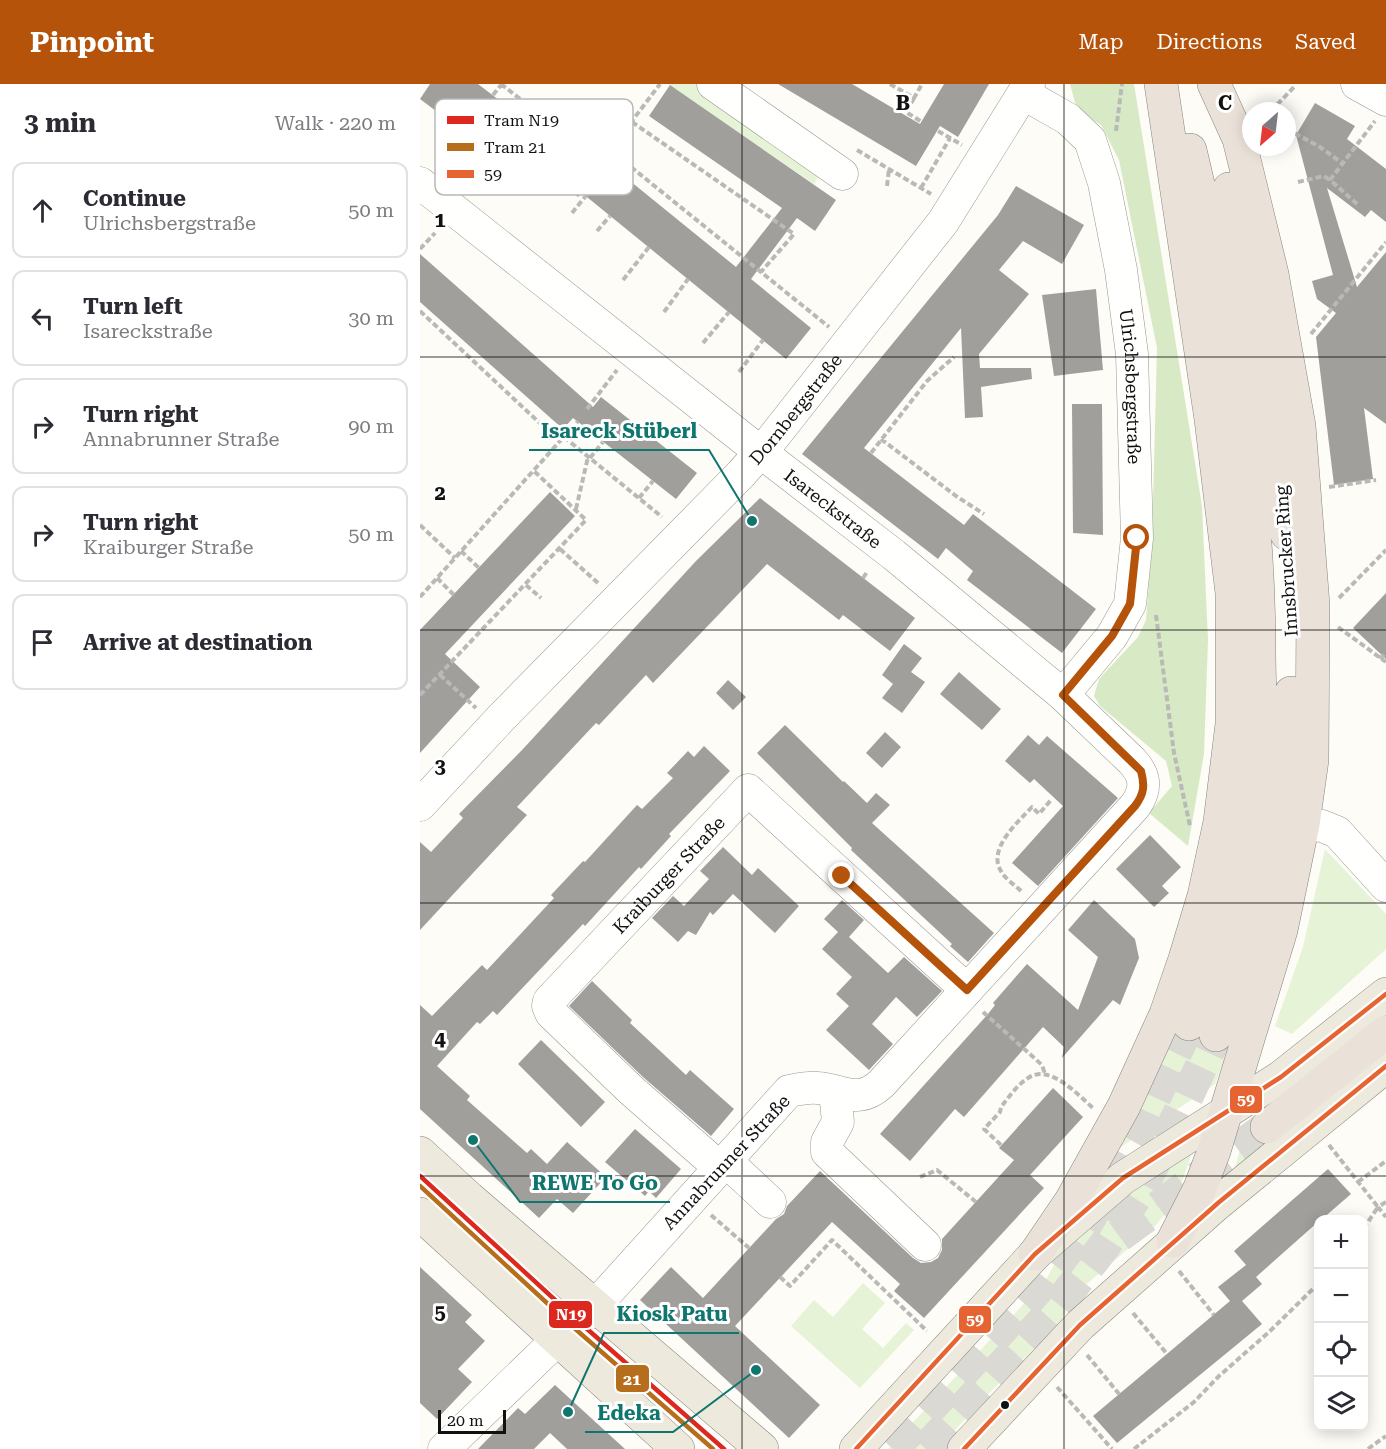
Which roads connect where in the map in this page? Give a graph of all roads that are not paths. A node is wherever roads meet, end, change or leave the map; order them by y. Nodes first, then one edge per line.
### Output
1 (713, 84) edge
2 (1161, 84) edge
3 (1173, 84) edge
4 (1208, 84) edge
5 (1214, 84) edge
6 (1357, 84) edge
7 (1027, 89) edge
8 (1383, 107) edge
9 (842, 174) dead end
10 (420, 183) edge
11 (435, 195) edge
12 (435, 195) edge
13 (760, 452) junction
14 (1063, 695) junction
15 (1145, 784) joint
16 (420, 805) edge
17 (1303, 824) junction
18 (1386, 886) edge
19 (965, 993) junction
20 (1386, 994) edge
21 (1386, 1032) edge
22 (1386, 1066) edge
23 (835, 1092) junction
24 (1225, 1113) junction
25 (1267, 1127) tunnel mouth
26 (420, 1153) edge
27 (723, 1165) junction
28 (770, 1202) dead end
29 (420, 1214) edge
30 (926, 1245) dead end
31 (1035, 1254) junction
32 (1176, 1256) junction
33 (595, 1306) junction
34 (558, 1339) junction
35 (444, 1449) edge
36 (678, 1449) edge
37 (762, 1449) edge
38 (856, 1449) edge
39 (964, 1449) edge

1 - 9 street
2 - 31 highway
3 - 4 highway, Innsbrucker Ring
5 - 17 highway
6 - 8 street
7 - 13 street, Dornbergstraße
7 - 14 street, Ulrichsbergstraße
10 - 11 street, Isareckstraße
12 - 13 street, Isareckstraße
13 - 14 street, Isareckstraße
13 - 16 street, Dornbergstraße
14 - 15 street, Isareckstraße
15 - 19 street, Annabrunner Straße
17 - 18 street
17 - 24 highway
19 - 23 street, Annabrunner Straße
19 - 27 street, Kraiburger Straße
20 - 24 main road
21 - 25 highway
22 - 32 main road
23 - 27 street, Annabrunner Straße
23 - 30 street
24 - 31 main road
24 - 32 highway
26 - 33 main road
27 - 28 street
27 - 33 street, Annabrunner Straße
29 - 34 main road
31 - 38 main road
32 - 39 main road
33 - 34 street, Annabrunner Straße
33 - 37 main road
34 - 35 street, Annabrunner Straße
34 - 36 main road

